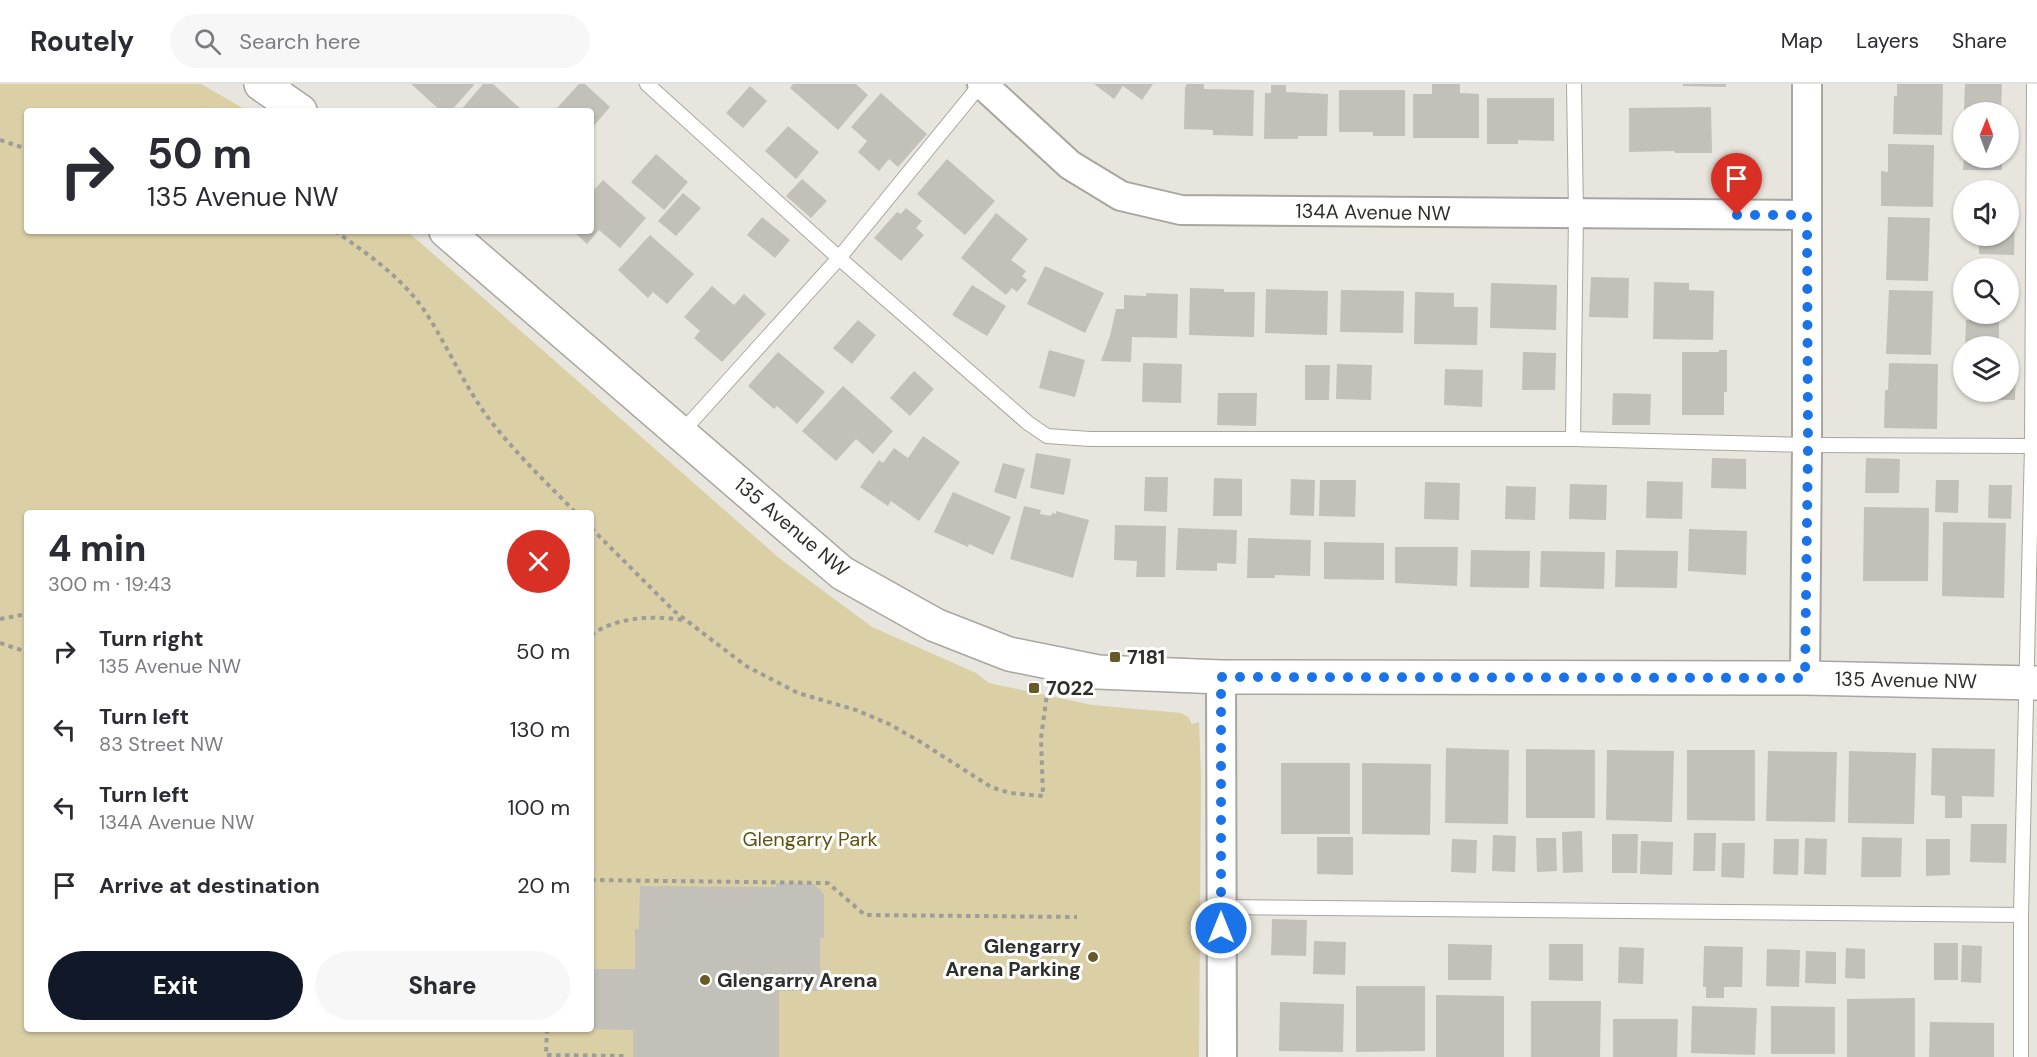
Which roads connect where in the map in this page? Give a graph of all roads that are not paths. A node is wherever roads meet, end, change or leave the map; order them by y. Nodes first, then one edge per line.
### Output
1 (261, 84) edge
2 (647, 84) edge
3 (982, 84) edge
4 (1574, 84) edge
5 (1807, 84) edge
6 (2034, 84) edge
7 (296, 108) edge
8 (1576, 214) junction
9 (1807, 215) junction
10 (449, 234) edge
11 (839, 258) junction
12 (681, 433) junction
13 (1573, 439) junction
14 (1808, 445) junction
15 (2032, 446) junction
16 (1221, 677) junction
17 (1805, 678) junction
18 (2032, 683) edge
19 (1221, 907) junction
20 (2021, 915) junction
21 (1222, 1057) edge
22 (2021, 1057) edge

1 - 7 street
2 - 11 lane
3 - 8 street, 134A Avenue NW
3 - 11 lane
4 - 8 lane
5 - 9 street
6 - 15 lane
8 - 9 street, 134A Avenue NW
8 - 13 lane
9 - 14 street
10 - 12 street, 135 Avenue NW
11 - 12 lane
11 - 13 lane
12 - 16 street, 135 Avenue NW
13 - 14 lane
14 - 15 lane
14 - 17 street
15 - 18 lane
16 - 17 street, 135 Avenue NW
16 - 19 street
17 - 18 street, 135 Avenue NW
18 - 20 lane
19 - 20 lane
19 - 21 street
20 - 22 lane

